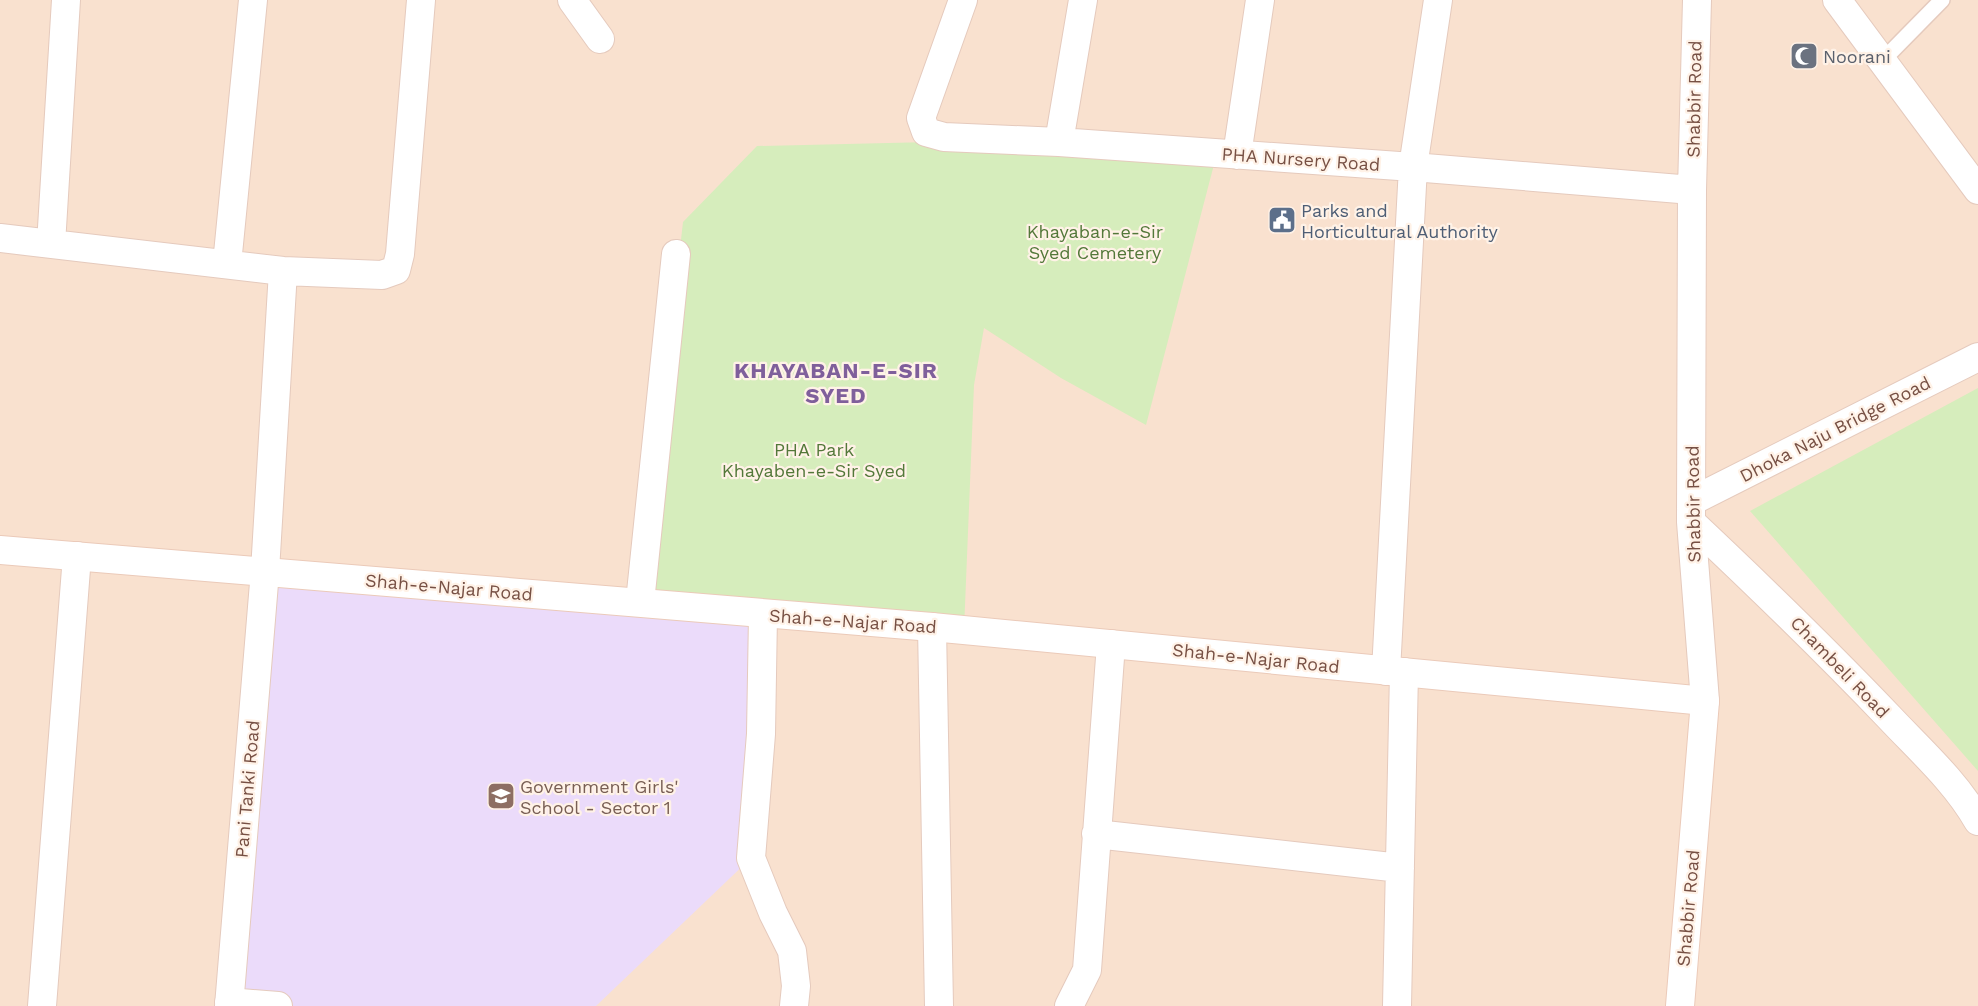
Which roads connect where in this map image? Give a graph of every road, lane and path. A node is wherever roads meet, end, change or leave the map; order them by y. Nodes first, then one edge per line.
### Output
1 (66, 0) edge
2 (253, 0) edge
3 (421, 0) edge
4 (572, 0) edge
5 (962, 0) edge
6 (1083, 0) edge
7 (1260, 0) edge
8 (1438, 0) edge
9 (1698, 0) edge
10 (1837, 0) edge
11 (1942, 0) edge
12 (600, 39) dead end
13 (1882, 61) junction
14 (1058, 142) junction
15 (1237, 155) junction
16 (1413, 167) junction
17 (1692, 190) junction
18 (1978, 190) edge
19 (0, 238) edge
20 (51, 244) junction
21 (676, 254) dead end
22 (227, 264) junction
23 (283, 271) junction
24 (1978, 356) edge
25 (1691, 512) junction
26 (0, 550) edge
27 (77, 556) junction
28 (265, 571) junction
29 (640, 602) junction
30 (763, 614) junction
31 (932, 627) junction
32 (1111, 644) junction
33 (1395, 672) junction
34 (1705, 701) junction
35 (1978, 821) edge
36 (1096, 834) junction
37 (1400, 868) junction
38 (229, 1004) edge
39 (42, 1006) edge
40 (278, 1006) edge
41 (794, 1006) edge
42 (939, 1006) edge
43 (1069, 1006) edge
44 (1397, 1006) edge
45 (1680, 1006) edge

1 - 20 street
2 - 22 street
3 - 23 street
4 - 12 street
5 - 14 street, PHA Nursery Road
6 - 14 street
7 - 15 street
8 - 16 street
9 - 17 street, Shabbir Road
10 - 13 street
11 - 13 lane
13 - 18 street
14 - 15 street, PHA Nursery Road
15 - 16 street, PHA Nursery Road
16 - 17 street, PHA Nursery Road
16 - 33 street
17 - 25 street, Shabbir Road
19 - 20 street
20 - 22 street
21 - 29 street
22 - 23 street
23 - 28 street, Pani Tanki Road
24 - 25 street, Dhoka Naju Bridge Road
25 - 34 street, Shabbir Road
25 - 35 street, Chambeli Road
26 - 27 street, Shah-e-Najar Road
27 - 28 street, Shah-e-Najar Road
27 - 39 street
28 - 29 street, Shah-e-Najar Road
28 - 38 street, Pani Tanki Road
29 - 30 street, Shah-e-Najar Road
30 - 31 street, Shah-e-Najar Road
30 - 41 street
31 - 32 street, Shah-e-Najar Road
31 - 42 street
32 - 33 street, Shah-e-Najar Road
32 - 36 street
33 - 34 street, Shah-e-Najar Road
33 - 37 street
34 - 45 street, Shabbir Road
36 - 37 street
36 - 43 street
37 - 44 street
38 - 40 street

